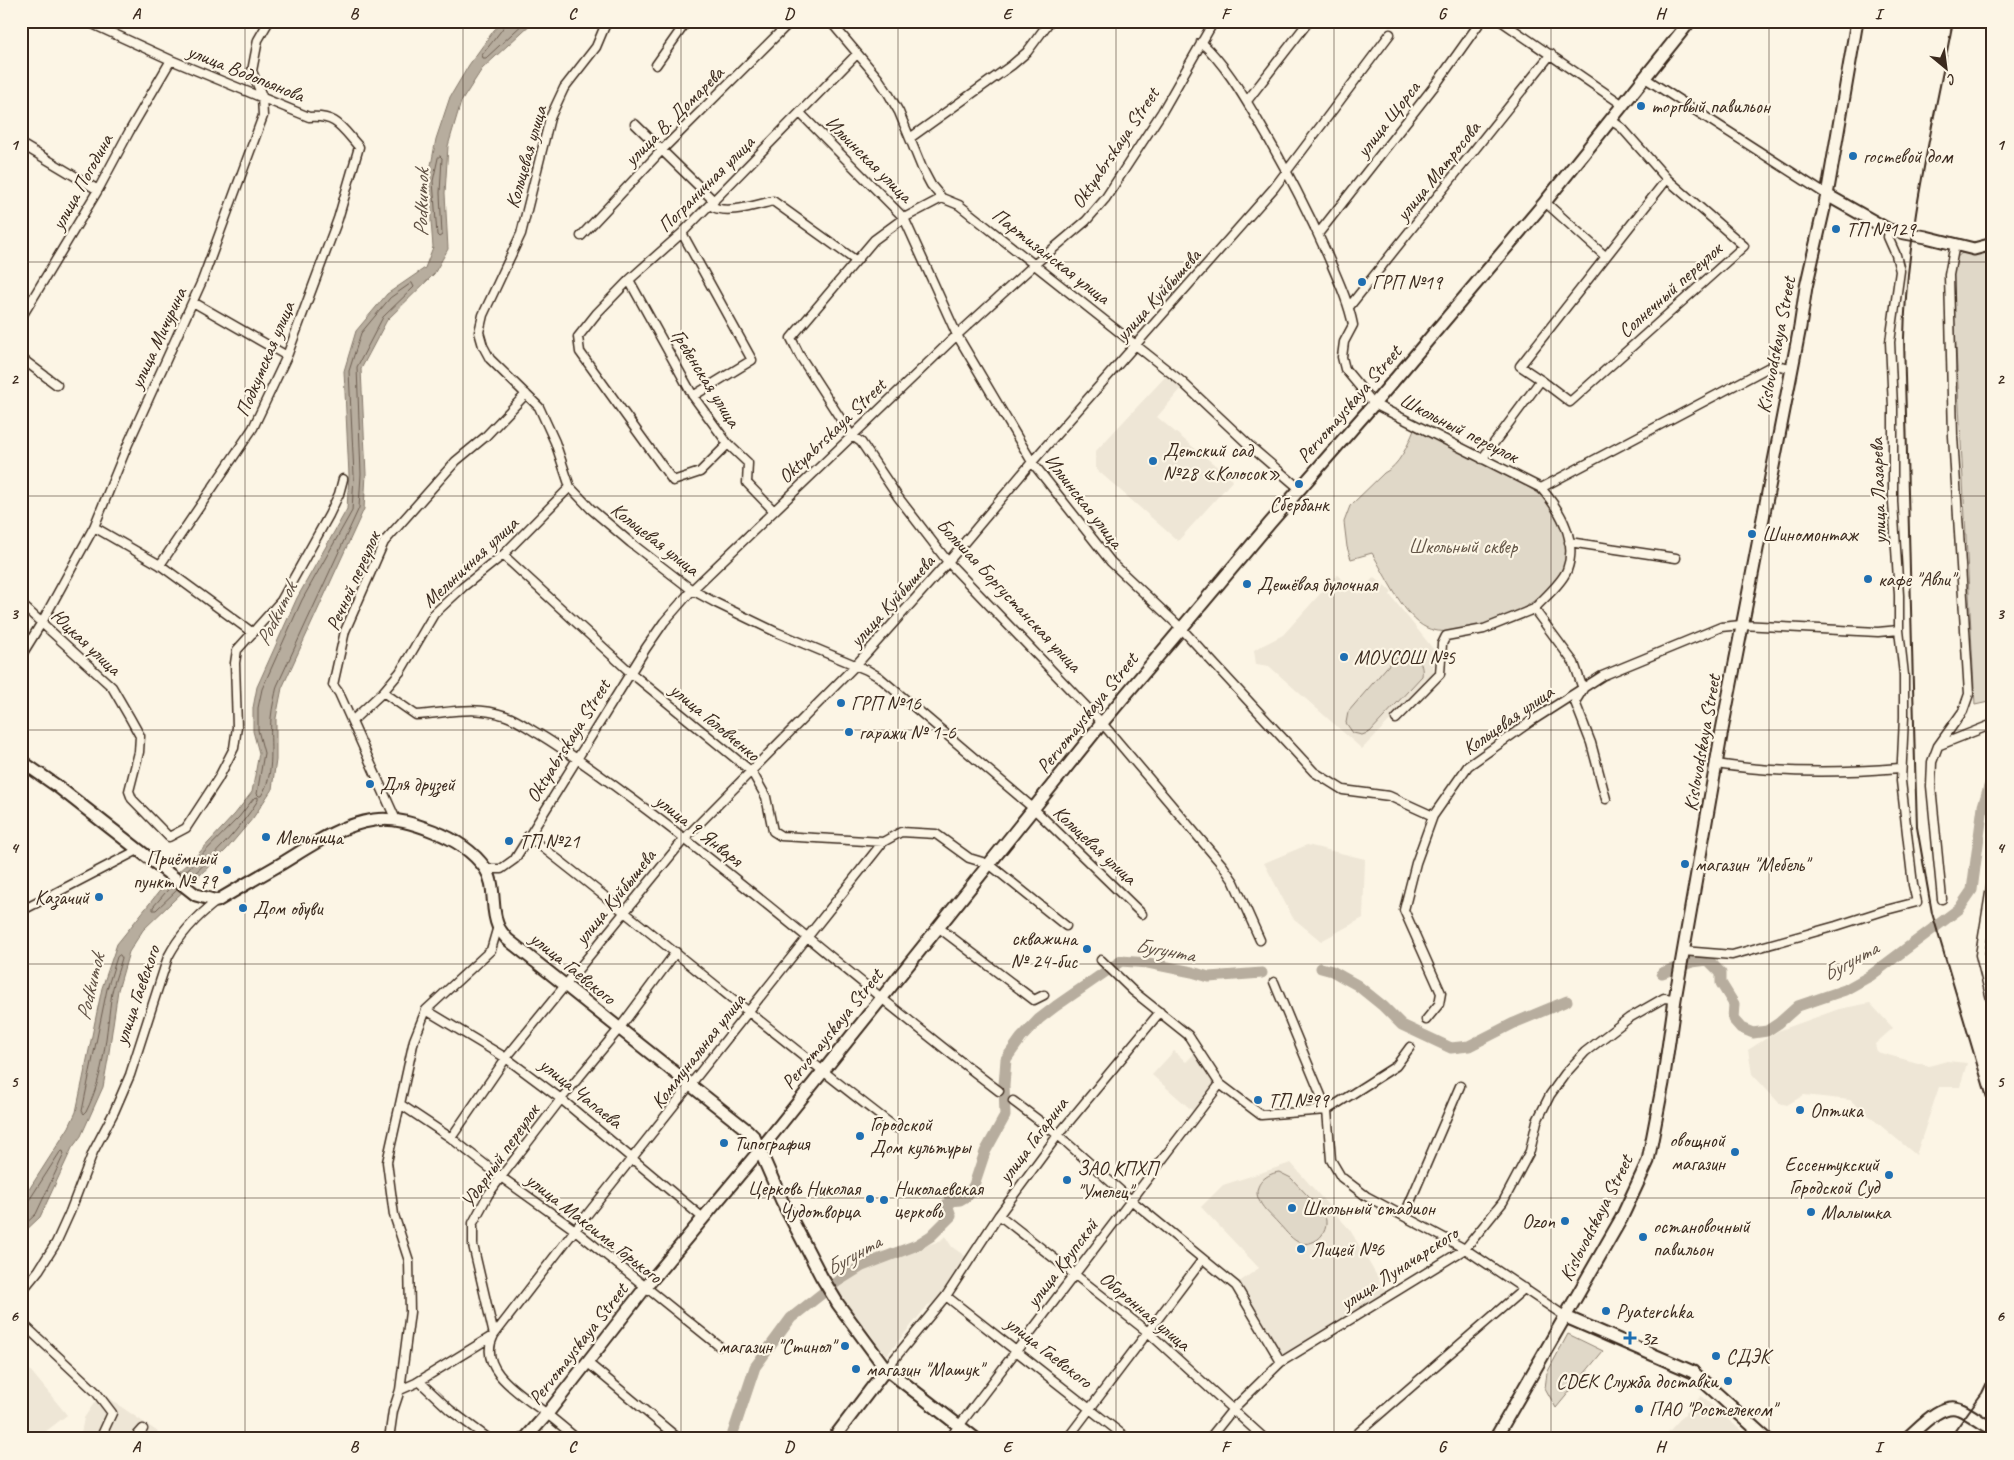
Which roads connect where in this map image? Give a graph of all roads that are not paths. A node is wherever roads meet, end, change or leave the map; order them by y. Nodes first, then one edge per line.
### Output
1 (86, 21) edge
2 (269, 21) edge
3 (607, 21) edge
4 (687, 21) edge
5 (791, 21) edge
6 (830, 21) edge
7 (1050, 21) edge
8 (1214, 21) edge
9 (1309, 21) edge
10 (1481, 21) edge
11 (1501, 21) edge
12 (1690, 21) edge
13 (1857, 21) edge
14 (1390, 34) dead end
15 (1201, 42) junction
16 (857, 54) junction
17 (1551, 54) junction
18 (171, 60) junction
19 (656, 65) dead end
20 (1645, 78) junction
21 (262, 96) junction
22 (1247, 102) junction
23 (1623, 105) junction
24 (800, 113) junction
25 (1611, 120) junction
26 (635, 124) dead end
27 (910, 138) junction
28 (21, 144) edge
29 (359, 147) joint
30 (661, 151) junction
31 (1287, 169) junction
32 (1667, 179) junction
33 (98, 190) junction
34 (1827, 195) junction
35 (942, 198) junction
36 (1545, 202) junction
37 (712, 203) junction
38 (904, 218) junction
39 (1889, 230) junction
40 (682, 233) junction
41 (1318, 234) junction
42 (581, 236) dead end
43 (1955, 244) junction
44 (1993, 244) edge
45 (1605, 256) junction
46 (855, 260) junction
47 (1035, 264) junction
48 (629, 280) junction
49 (193, 302) junction
50 (1349, 307) junction
51 (21, 318) edge
52 (957, 335) junction
53 (1136, 344) junction
54 (287, 356) junction
55 (21, 358) edge
56 (1792, 368) junction
57 (1541, 380) junction
58 (57, 385) dead end
59 (526, 394) junction
60 (694, 396) junction
61 (1374, 404) junction
62 (851, 435) junction
63 (728, 444) junction
64 (1482, 459) junction
65 (1032, 462) junction
66 (344, 479) dead end
67 (570, 487) junction
68 (1541, 488) junction
69 (1300, 489) junction
70 (773, 510) junction
71 (94, 527) junction
72 (1569, 542) junction
73 (503, 555) junction
74 (1676, 558) dead end
75 (948, 562) junction
76 (160, 565) junction
77 (692, 590) junction
78 (21, 604) edge
79 (1534, 609) junction
80 (42, 622) junction
81 (1741, 625) junction
82 (1181, 628) junction
83 (1899, 630) junction
84 (253, 633) junction
85 (21, 656) edge
86 (856, 665) junction
87 (630, 672) junction
88 (1583, 688) junction
89 (383, 692) junction
90 (1396, 719) dead end
91 (352, 722) junction
92 (1102, 723) junction
93 (1993, 724) edge
94 (1938, 746) junction
95 (576, 758) junction
96 (21, 761) edge
97 (1716, 764) junction
98 (1900, 768) junction
99 (752, 772) junction
100 (1606, 799) dead end
101 (1033, 808) junction
102 (1433, 816) junction
103 (396, 820) junction
104 (528, 836) junction
105 (684, 838) junction
106 (883, 842) junction
107 (138, 850) junction
108 (988, 864) junction
109 (486, 869) junction
110 (1993, 875) edge
111 (1942, 899) dead end
112 (217, 901) junction
113 (21, 911) edge
114 (624, 911) junction
115 (1142, 914) dead end
116 (498, 926) junction
117 (1066, 926) dead end
118 (938, 927) junction
119 (807, 939) junction
120 (1260, 940) dead end
121 (676, 952) junction
122 (1683, 952) junction
123 (1102, 960) dead end
124 (1274, 982) dead end
125 (564, 984) junction
126 (1044, 994) dead end
127 (880, 998) junction
128 (1675, 999) junction
129 (1993, 1007) edge
130 (426, 1010) junction
131 (749, 1012) junction
132 (1160, 1012) junction
133 (1426, 1020) dead end
134 (620, 1030) junction
135 (1410, 1047) dead end
136 (506, 1058) junction
137 (822, 1072) junction
138 (1220, 1084) junction
139 (691, 1085) junction
140 (1460, 1086) dead end
141 (999, 1091) dead end
142 (561, 1099) junction
143 (1013, 1101) dead end
144 (400, 1104) junction
145 (1327, 1110) junction
146 (896, 1128) dead end
147 (1058, 1135) junction
148 (451, 1138) junction
149 (760, 1150) junction
150 (632, 1159) junction
151 (501, 1177) junction
152 (1131, 1200) junction
153 (999, 1215) junction
154 (1404, 1216) junction
155 (703, 1218) junction
156 (575, 1230) junction
157 (1465, 1249) junction
158 (1203, 1259) junction
159 (1074, 1274) junction
160 (645, 1288) junction
161 (1525, 1288) junction
162 (21, 1292) edge
163 (946, 1296) junction
164 (1566, 1317) junction
165 (21, 1322) edge
166 (1149, 1333) junction
167 (494, 1335) junction
168 (719, 1346) dead end
169 (1016, 1350) junction
170 (1281, 1362) junction
171 (588, 1363) junction
172 (886, 1369) junction
173 (419, 1381) junction
174 (400, 1390) junction
175 (1090, 1408) junction
176 (1234, 1409) junction
177 (547, 1414) junction
178 (959, 1425) junction
179 (143, 1429) dead end
180 (1993, 1429) edge
181 (100, 1439) edge
182 (134, 1439) edge
183 (389, 1439) edge
184 (489, 1439) edge
185 (525, 1439) edge
186 (577, 1439) edge
187 (679, 1439) edge
188 (833, 1439) edge
189 (949, 1439) edge
190 (976, 1439) edge
191 (1067, 1439) edge
192 (1128, 1439) edge
193 (1209, 1439) edge
194 (1265, 1439) edge
195 (1350, 1439) edge
196 (1495, 1439) edge
197 (1767, 1439) edge
198 (1906, 1439) edge

1 - 18 street, улица Водопьянова
2 - 21 street, улица Мичурина
3 - 59 street, Кольцевая улица
4 - 19 street
5 - 30 street, улица В. Домарева
6 - 16 street, Партизанская улица
7 - 27 street
8 - 15 street, Oktyabrskaya Street
9 - 22 street
10 - 41 street, улица Щорса
11 - 17 street
12 - 20 main road, Pervomayskaya Street
13 - 34 main road, Kislovodskaya Street
14 - 31 street, улица Куйбышева
15 - 22 street, Школьный переулок
15 - 47 street, Oktyabrskaya Street
16 - 24 street, Пограничная улица
16 - 27 street, Партизанская улица
17 - 23 street
17 - 50 street, улица Матросова
18 - 21 street, улица Водопьянова
18 - 33 street, улица Погодина
20 - 23 main road, Pervomayskaya Street
20 - 34 street
21 - 29 street, улица Водопьянова
21 - 49 street, улица Мичурина
22 - 31 street, Школьный переулок
23 - 25 main road, Pervomayskaya Street
24 - 37 street, Пограничная улица
24 - 38 street, Ильинская улица
25 - 32 street, Солнечный переулок
25 - 36 main road, Pervomayskaya Street
26 - 30 street
27 - 35 street, Партизанская улица
28 - 33 street
29 - 54 street, Подкумская улица
30 - 37 street
30 - 42 street, улица В. Домарева
31 - 41 street, Школьный переулок
31 - 53 street, улица Куйбышева
32 - 45 street, Солнечный переулок
32 - 57 street, Солнечный переулок
33 - 51 street, улица Погодина
34 - 39 main road
34 - 56 main road, Kislovodskaya Street
35 - 38 street, Большая Боргустанская улица
35 - 47 street, Партизанская улица
36 - 45 street
36 - 61 main road, Pervomayskaya Street
37 - 40 street, Пограничная улица
37 - 46 street
38 - 46 street, Большая Боргустанская улица
38 - 52 street, Ильинская улица
39 - 43 main road
39 - 83 street, улица Лазарева
40 - 48 street, Пограничная улица
40 - 60 street
41 - 50 street, Школьный переулок
43 - 44 main road
43 - 94 street
45 - 57 street, Солнечный переулок
46 - 62 street, Большая Боргустанская улица
47 - 52 street, Oktyabrskaya Street
47 - 53 street, Партизанская улица
48 - 60 street, Гребенская улица
48 - 63 street, Пограничная улица
49 - 54 street
49 - 71 street, улица Мичурина
50 - 61 street, Школьный переулок
52 - 62 street, Oktyabrskaya Street
52 - 65 street, Ильинская улица
53 - 65 street, улица Куйбышева
53 - 69 street, Партизанская улица
54 - 76 street, Подкумская улица
55 - 58 street
56 - 68 street
56 - 81 main road, Kislovodskaya Street
57 - 64 street
59 - 67 street, Кольцевая улица
59 - 91 street, Речной переулок
60 - 63 street, Гребенская улица
61 - 64 street, Школьный переулок
61 - 69 main road, Pervomayskaya Street
62 - 70 street, Oktyabrskaya Street
62 - 75 street, Большая Боргустанская улица
63 - 70 street, Гребенская улица
64 - 68 street, Школьный переулок
65 - 75 street, улица Куйбышева
65 - 82 street, Ильинская улица
66 - 84 street
67 - 73 street, Мельничная улица
67 - 77 street, Кольцевая улица
68 - 72 street
69 - 82 main road, Pervomayskaya Street
70 - 77 street, Oktyabrskaya Street
71 - 76 street
71 - 80 street, улица Мичурина
72 - 74 street
72 - 79 street
73 - 87 street, улица Головченко
73 - 89 street, Мельничная улица
75 - 86 street, улица Куйбышева
75 - 92 street, Большая Боргустанская улица
76 - 84 street
77 - 86 street, Кольцевая улица
77 - 87 street, Oktyabrskaya Street
78 - 80 street, Юцкая улица
79 - 88 street
79 - 90 street
80 - 84 street, Юцкая улица
80 - 85 street, улица Мичурина
81 - 83 street, Кольцевая улица
81 - 88 street, Кольцевая улица
81 - 97 main road, Kislovodskaya Street
82 - 92 main road, Pervomayskaya Street
82 - 102 street, Ильинская улица
83 - 98 street, улица Лазарева
86 - 99 street, улица Куйбышева
86 - 101 street, Кольцевая улица
87 - 95 street, Oktyabrskaya Street
87 - 99 street, улица Головченко
88 - 100 street
88 - 102 street, Кольцевая улица
89 - 91 street
89 - 95 street, улица 9 Января
91 - 103 street, Речной переулок
92 - 101 main road, Pervomayskaya Street
92 - 120 street, Большая Боргустанская улица
93 - 94 street
94 - 111 street
95 - 104 street, Oktyabrskaya Street
95 - 105 street, улица 9 Января
96 - 107 main road
97 - 98 street
97 - 122 main road, Kislovodskaya Street
98 - 122 street, улица Лазарева
99 - 105 street, улица Куйбышева
99 - 106 street, улица Головченко
101 - 108 main road, Pervomayskaya Street
101 - 115 street, Кольцевая улица
102 - 133 street, Кольцевая улица
103 - 109 main road, улица Гаевского
103 - 112 main road, улица Гаевского
104 - 109 street, Oktyabrskaya Street
104 - 114 street
105 - 114 street, улица Куйбышева
105 - 119 street, улица 9 Января
106 - 108 street, улица Головченко
106 - 119 street, Коммунальная улица
107 - 112 main road
107 - 113 street
108 - 117 street, улица Головченко
108 - 118 main road, Pervomayskaya Street
109 - 116 main road, улица Гаевского
110 - 129 street
112 - 162 street, улица Гаевского
114 - 121 street
114 - 125 street, улица Куйбышева
116 - 125 main road, улица Гаевского
116 - 130 street
118 - 126 street
118 - 127 main road, Pervomayskaya Street
119 - 127 street, улица 9 Января
119 - 131 street, Коммунальная улица
121 - 131 street
121 - 134 street, Ударный переулок
122 - 128 main road, Kislovodskaya Street
123 - 132 street
124 - 145 street
125 - 134 main road, улица Гаевского
125 - 136 street, улица Куйбышева
127 - 137 main road, Pervomayskaya Street
127 - 141 street, улица 9 Января
128 - 157 street, улица Луначарского
128 - 164 main road, Kislovodskaya Street
130 - 136 street, улица Чапаева
130 - 144 street
131 - 137 street
131 - 139 street, Коммунальная улица
132 - 138 street
132 - 147 street, улица Гагарина
134 - 139 main road, улица Гаевского
134 - 142 street, Ударный переулок
135 - 145 street
136 - 142 street, улица Чапаева
136 - 148 street, улица Куйбышева
137 - 146 street
137 - 149 main road, Pervomayskaya Street
138 - 145 street
138 - 152 street, улица Крупской
139 - 149 main road, улица Гаевского
139 - 150 street, Коммунальная улица
140 - 154 street
142 - 150 street, улица Чапаева
142 - 151 street, Ударный переулок
143 - 147 street
144 - 148 street, улица Максима Горького
144 - 174 street
145 - 154 street
147 - 152 street
147 - 153 street, улица Гагарина
148 - 151 street, улица Максима Горького
149 - 155 main road, Pervomayskaya Street
149 - 172 main road
150 - 155 street, улица Чапаева
150 - 156 street, Коммунальная улица
151 - 156 street, улица Максима Горького
151 - 167 street, Ударный переулок
152 - 158 street
152 - 159 street, улица Крупской
153 - 159 street, Оборонная улица
153 - 163 street, улица Гагарина
154 - 157 street
155 - 160 main road, Pervomayskaya Street
156 - 160 street, улица Максима Горького
156 - 167 street, Коммунальная улица
157 - 161 street
157 - 170 street, улица Луначарского
158 - 166 street
158 - 170 street
159 - 166 street, Оборонная улица
159 - 169 street, улица Крупской
160 - 168 street, улица Максима Горького
160 - 171 main road, Pervomayskaya Street
161 - 164 street
161 - 195 street
163 - 169 street, улица Гаевского
163 - 172 street, улица Гагарина
164 - 196 main road, Kislovodskaya Street
164 - 197 main road
165 - 181 street
166 - 175 street
166 - 176 street, Оборонная улица
167 - 173 street, Коммунальная улица
167 - 177 street, Ударный переулок
169 - 175 street, улица Гаевского
169 - 178 street, улица Крупской
170 - 176 street, улица Луначарского
171 - 177 main road, Pervomayskaya Street
171 - 187 street
172 - 178 main road
172 - 188 main road, улица Гагарина
173 - 174 street, Коммунальная улица
173 - 184 street
174 - 183 street
175 - 191 street
175 - 192 street, улица Гаевского
176 - 193 street, улица Луначарского
176 - 194 street, Оборонная улица
177 - 185 main road, Pervomayskaya Street
177 - 186 street, Ударный переулок
178 - 189 street, улица Крупской
178 - 190 main road
179 - 182 street
180 - 198 main road

